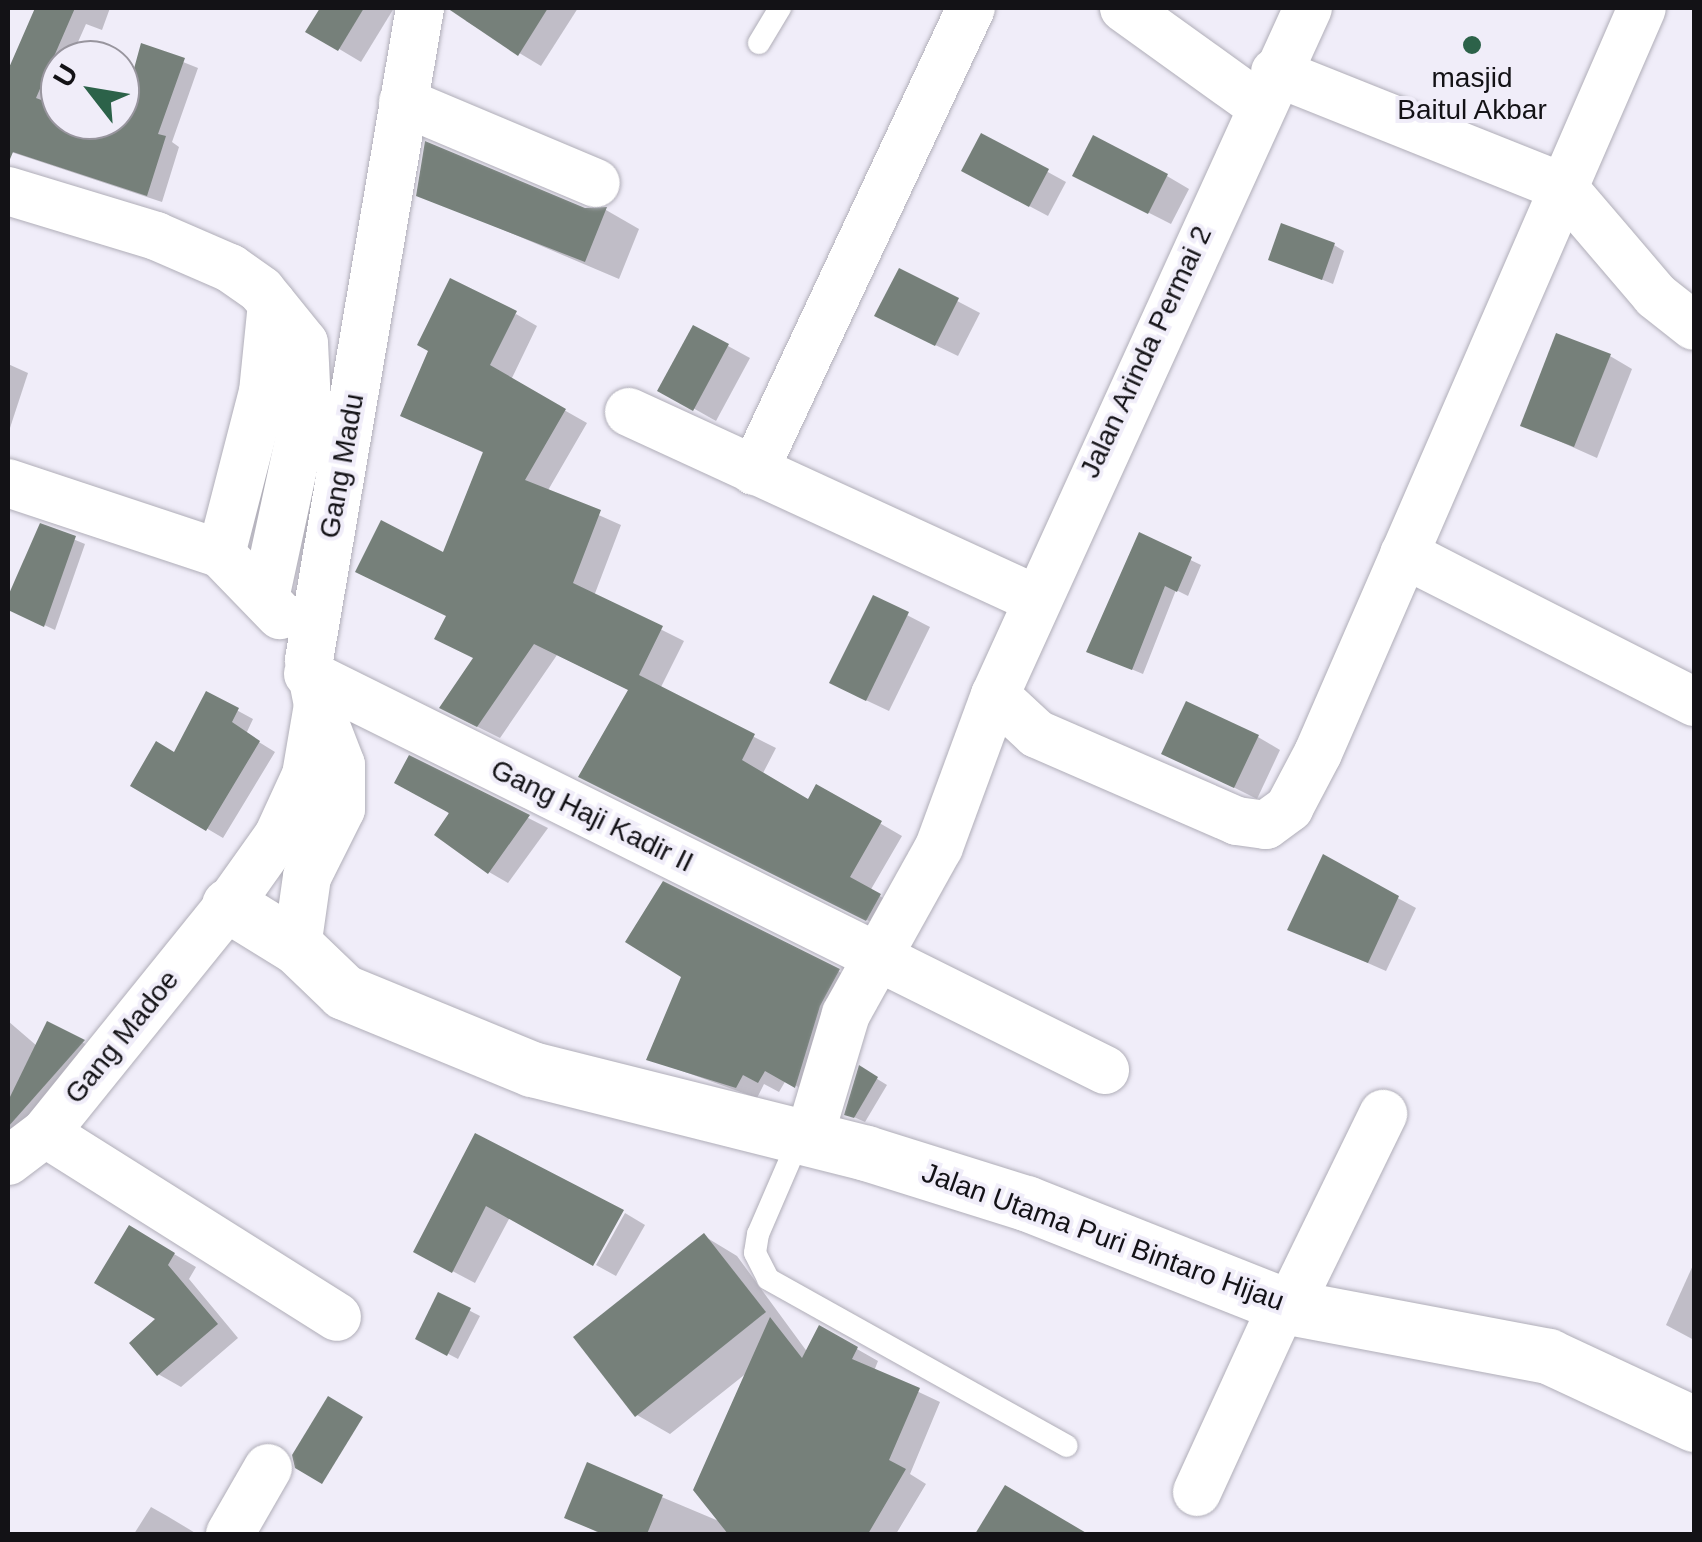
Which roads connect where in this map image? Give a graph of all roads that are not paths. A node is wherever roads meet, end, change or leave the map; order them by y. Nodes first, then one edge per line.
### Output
1 (420, 8) edge
2 (780, 8) edge
3 (968, 8) edge
4 (1124, 8) edge
5 (1308, 8) edge
6 (1642, 8) edge
7 (758, 43) dead end
8 (1267, 88) junction
9 (403, 102) junction
10 (596, 183) dead end
11 (1564, 187) junction
12 (8, 191) edge
13 (272, 302) junction
14 (1694, 326) edge
15 (629, 412) dead end
16 (754, 471) junction
17 (8, 483) edge
18 (221, 554) junction
19 (1404, 554) junction
20 (266, 594) junction
21 (1034, 598) junction
22 (312, 680) junction
23 (995, 696) junction
24 (1694, 702) edge
25 (229, 905) junction
26 (298, 947) junction
27 (876, 957) junction
28 (1105, 1070) dead end
29 (1383, 1114) dead end
30 (45, 1133) junction
31 (804, 1137) junction
32 (8, 1161) edge
33 (1286, 1305) junction
34 (337, 1317) dead end
35 (1694, 1424) edge
36 (1068, 1446) dead end
37 (268, 1468) dead end
38 (1198, 1492) dead end
39 (230, 1534) edge

1 - 9 street, Gang Madu
2 - 7 lane
3 - 16 street
4 - 8 street
5 - 8 street, Jalan Arinda Permai 2
6 - 11 street
8 - 11 street
8 - 21 street, Jalan Arinda Permai 2
9 - 10 street
9 - 22 street, Gang Madu
11 - 14 street
11 - 19 street
12 - 13 street
13 - 18 street
13 - 20 street
15 - 16 street
16 - 21 street
17 - 18 street
18 - 20 street
19 - 23 street
19 - 24 street
20 - 22 street
21 - 23 street, Jalan Arinda Permai 2
22 - 25 street, Gang Madu
22 - 26 street
22 - 27 street, Gang Haji Kadir II
23 - 27 street, Jalan Arinda Permai 2
25 - 26 street, Jalan Utama Puri Bintaro Hijau
25 - 30 street, Gang Madoe
26 - 31 street, Jalan Utama Puri Bintaro Hijau
27 - 28 street, Gang Haji Kadir II
27 - 31 street, Jalan Arinda Permai 2
29 - 33 street
30 - 32 street, Gang Madoe
30 - 34 street
31 - 33 street, Jalan Utama Puri Bintaro Hijau
31 - 36 lane
33 - 35 street, Jalan Utama Puri Bintaro Hijau
33 - 38 street
37 - 39 street

